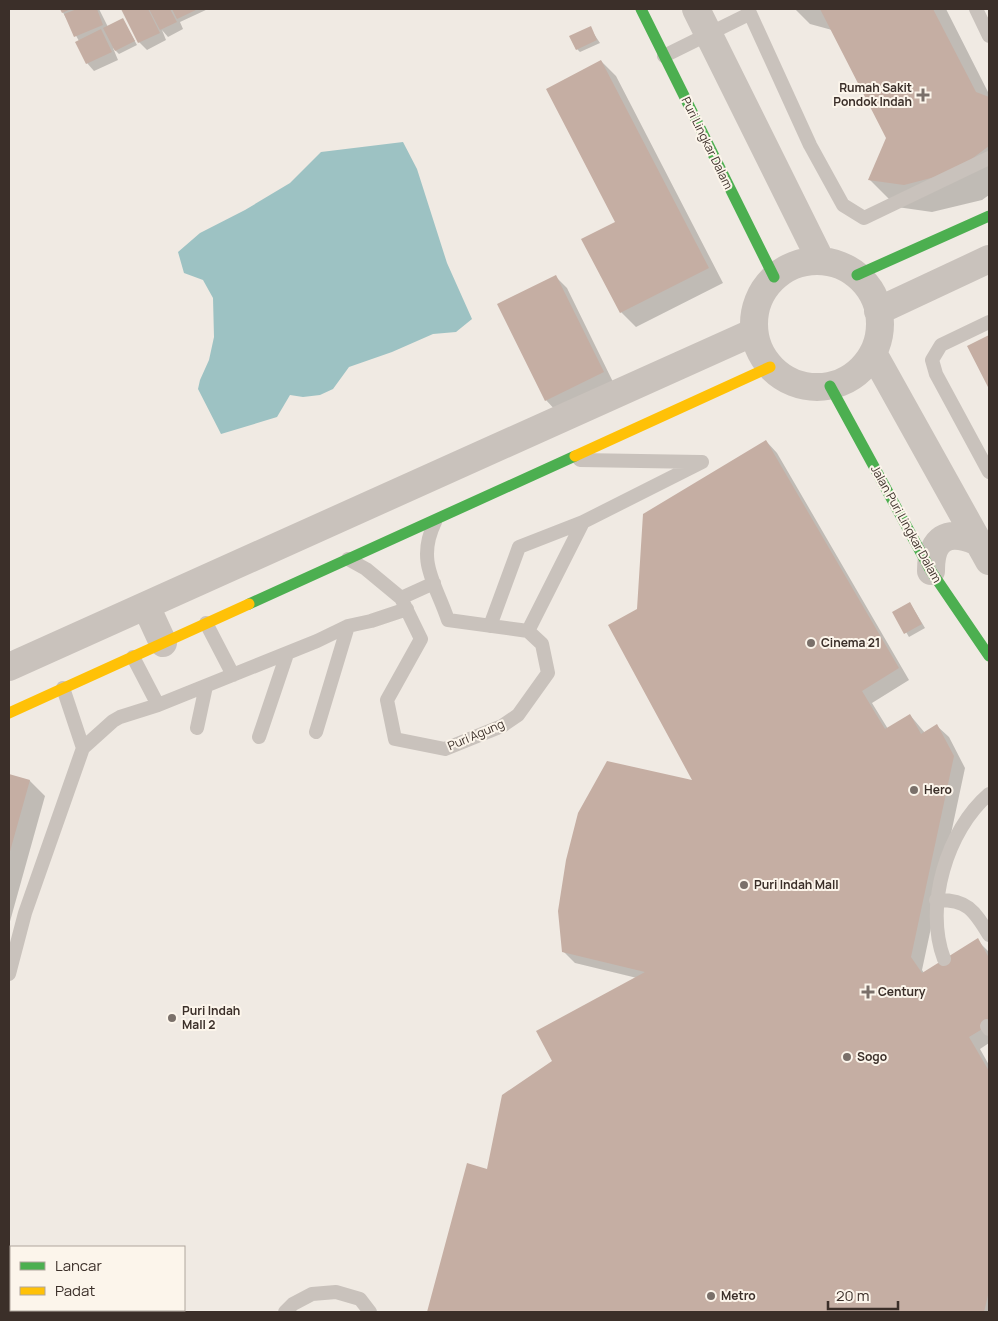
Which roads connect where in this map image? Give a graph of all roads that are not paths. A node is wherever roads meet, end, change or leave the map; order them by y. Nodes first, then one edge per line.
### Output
1 (641, 9) edge
2 (696, 9) edge
3 (976, 9) edge
4 (749, 12) edge
5 (709, 34) junction
6 (989, 36) edge
7 (664, 56) junction
8 (989, 158) edge
9 (989, 216) edge
10 (989, 258) edge
11 (821, 261) junction
12 (857, 275) junction
13 (774, 278) junction
14 (878, 310) junction
15 (989, 322) edge
16 (754, 332) junction
17 (873, 354) junction
18 (770, 367) junction
19 (830, 386) junction
20 (563, 461) junction
21 (989, 472) edge
22 (437, 518) junction
23 (583, 522) junction
24 (983, 551) edge
25 (347, 559) junction
26 (931, 571) junction
27 (434, 583) junction
28 (404, 604) junction
29 (146, 606) junction
30 (206, 623) junction
31 (348, 626) junction
32 (490, 626) junction
33 (528, 631) junction
34 (163, 642) junction
35 (286, 654) junction
36 (989, 656) edge
37 (133, 657) junction
38 (9, 668) edge
39 (233, 675) junction
40 (206, 686) junction
41 (63, 688) junction
42 (158, 705) junction
43 (9, 713) edge
44 (197, 728) dead end
45 (316, 732) dead end
46 (259, 737) dead end
47 (83, 748) junction
48 (989, 794) edge
49 (936, 900) junction
50 (989, 935) edge
51 (944, 959) dead end
52 (9, 974) edge
53 (285, 1312) edge
54 (370, 1312) edge

1 - 7 street, Puri Lingkar Dalam
2 - 5 street
3 - 6 lane
4 - 5 lane
4 - 8 lane
5 - 7 lane
5 - 11 street
7 - 13 street, Puri Lingkar Dalam
9 - 12 street
10 - 14 street
11 - 12 street
11 - 13 street
12 - 14 street
13 - 16 street
14 - 17 street
15 - 21 lane
16 - 18 street
16 - 29 street
17 - 19 street
17 - 24 street
18 - 19 street
18 - 20 street
19 - 26 street, Jalan Puri Lingkar Dalam
20 - 22 street
20 - 23 lane
22 - 25 street
22 - 27 lane
23 - 32 lane
23 - 33 lane
24 - 26 street
25 - 28 lane, Puri Agung
25 - 30 street
26 - 36 street, Jalan Puri Lingkar Dalam
27 - 28 lane
27 - 32 lane
28 - 31 lane
28 - 33 lane, Puri Agung
29 - 34 street
29 - 38 street
30 - 34 street
30 - 39 lane
31 - 35 lane
31 - 45 lane
32 - 33 lane
34 - 37 street
35 - 39 lane
35 - 46 lane
37 - 41 street
37 - 42 lane
39 - 40 lane
40 - 42 lane
40 - 44 lane
41 - 43 street
41 - 47 lane
42 - 47 lane
47 - 52 lane
48 - 49 lane
49 - 50 lane
49 - 51 lane
53 - 54 lane

